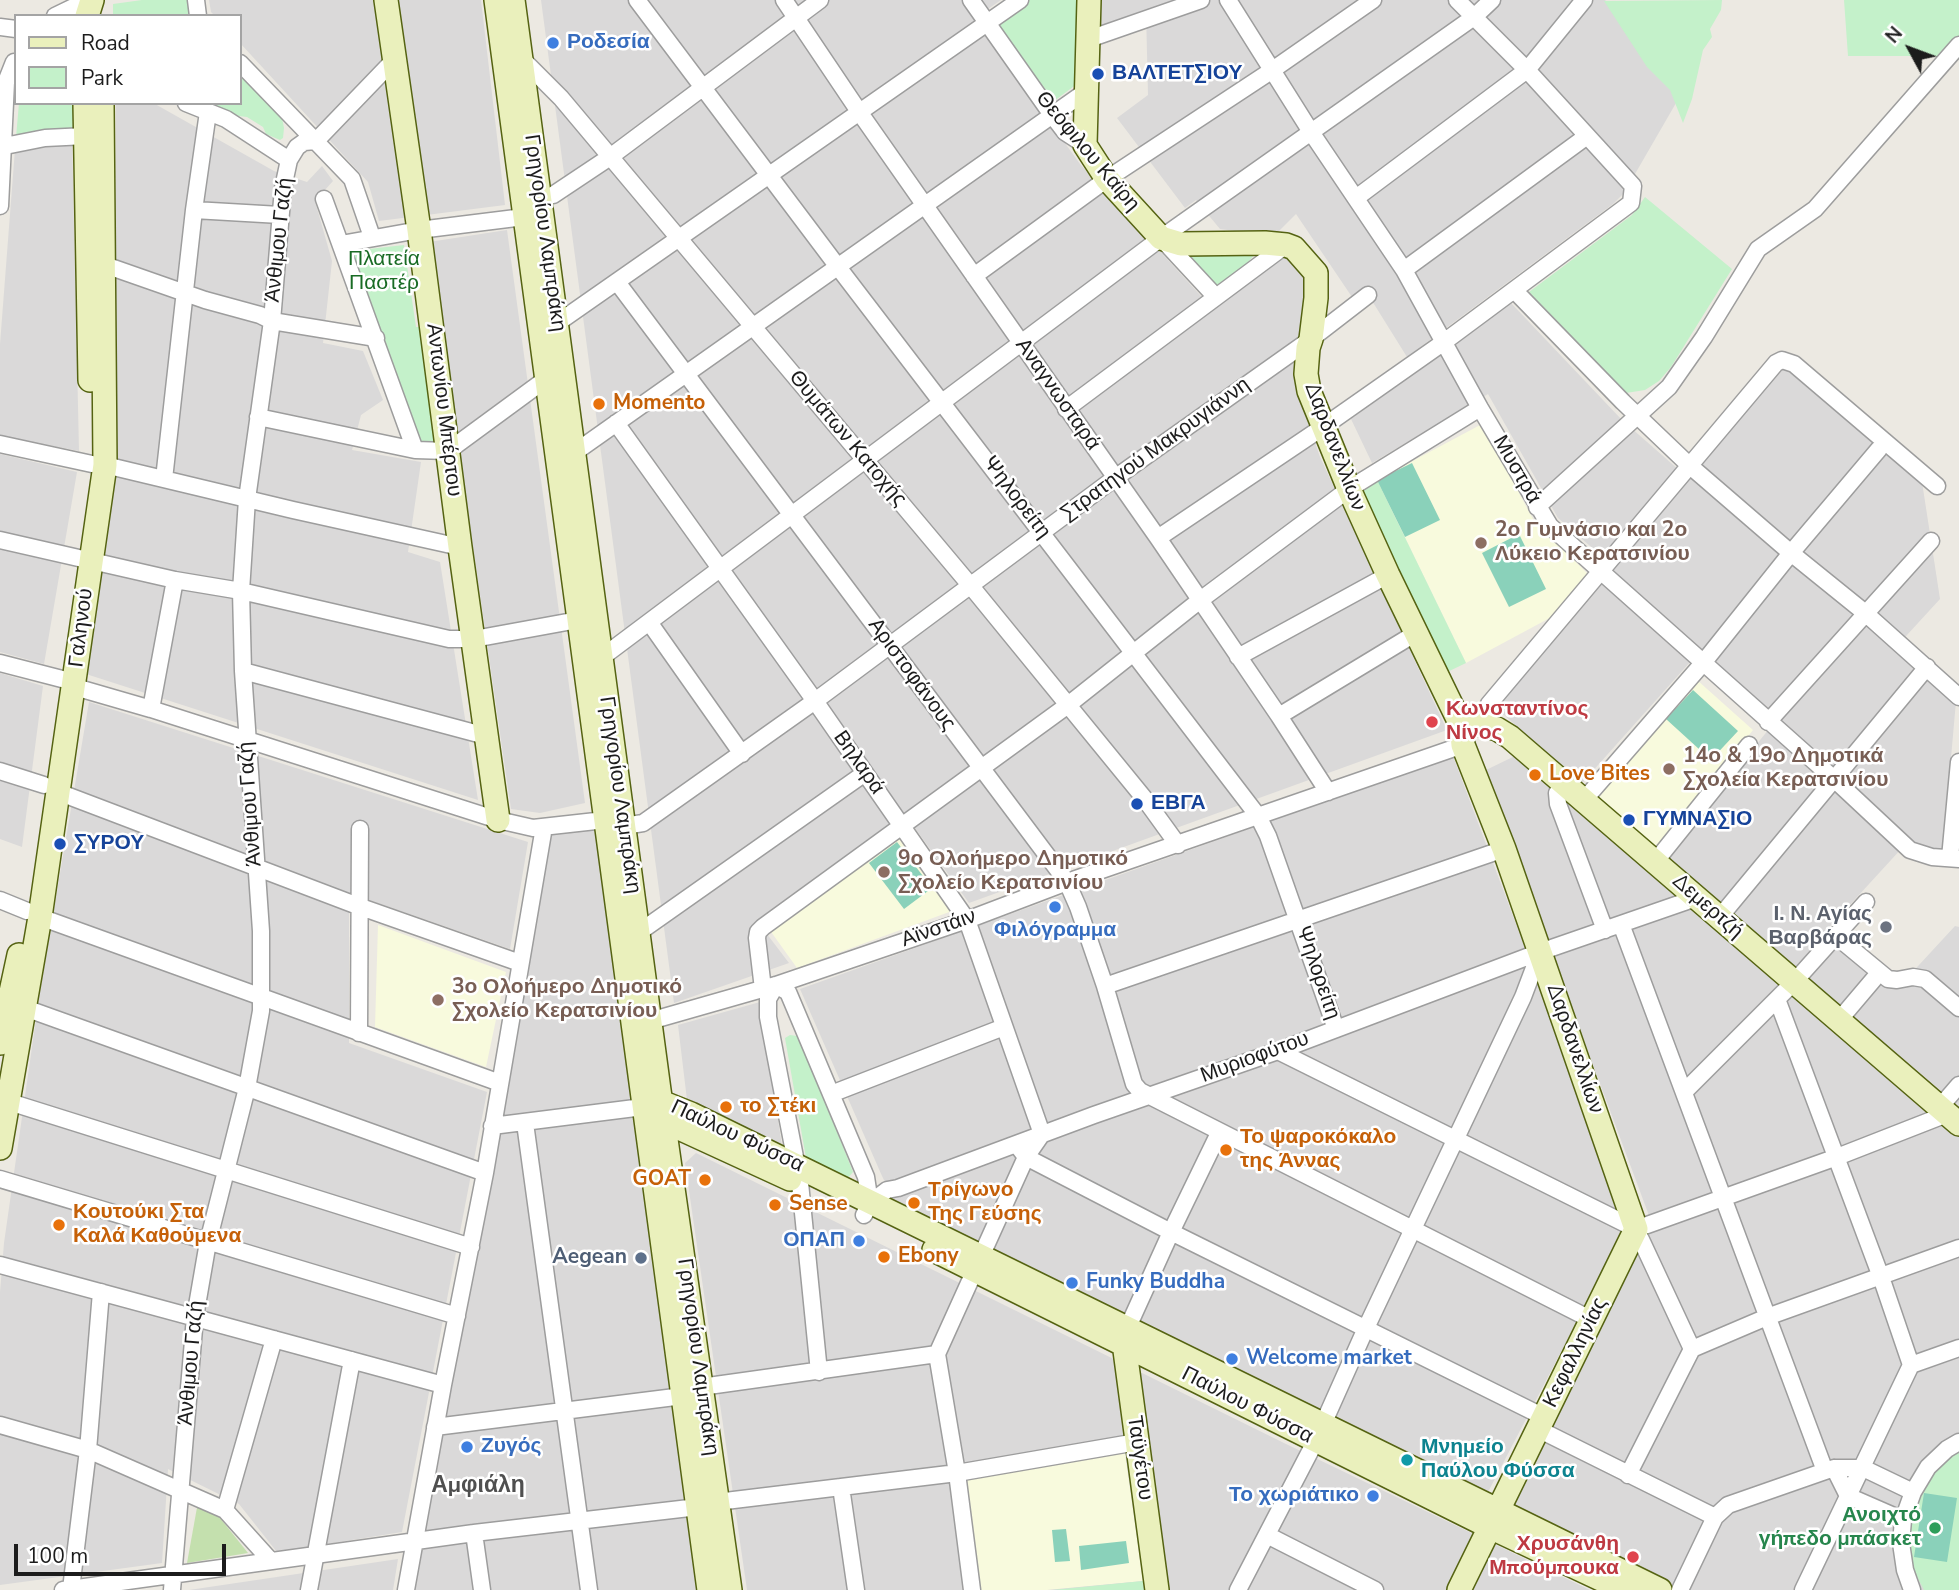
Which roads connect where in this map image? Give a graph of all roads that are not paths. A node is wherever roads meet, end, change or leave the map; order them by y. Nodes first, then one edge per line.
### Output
1 (91, 0) edge
2 (386, 0) edge
3 (495, 0) edge
4 (513, 0) edge
5 (637, 0) edge
6 (784, 0) edge
7 (820, 0) edge
8 (971, 0) edge
9 (1020, 0) edge
10 (1089, 0) edge
11 (1201, 0) edge
12 (1228, 0) edge
13 (1373, 0) edge
14 (1457, 0) edge
15 (1492, 0) edge
16 (1584, 0) edge
17 (60, 14) edge
18 (74, 14) edge
19 (1474, 17) junction
20 (796, 18) junction
21 (987, 24) junction
22 (1089, 39) junction
23 (502, 46) junction
24 (1959, 46) edge
25 (522, 59) junction
26 (393, 61) junction
27 (10, 62) edge
28 (242, 65) edge
29 (1527, 70) junction
30 (1271, 71) junction
31 (704, 88) junction
32 (1085, 92) junction
33 (85, 105) edge
34 (103, 105) edge
35 (191, 105) edge
36 (208, 112) junction
37 (860, 113) junction
38 (1052, 115) junction
39 (1311, 132) junction
40 (86, 136) junction
41 (1587, 136) junction
42 (316, 141) junction
43 (1085, 145) junction
44 (2, 146) edge
45 (610, 157) junction
46 (289, 160) junction
47 (769, 176) junction
48 (1107, 179) junction
49 (539, 198) junction
50 (1356, 198) junction
51 (324, 199) dead end
52 (926, 204) junction
53 (0, 206) edge
54 (194, 211) junction
55 (281, 215) junction
56 (524, 217) junction
57 (419, 230) junction
58 (373, 237) junction
59 (680, 238) junction
60 (1161, 238) junction
61 (341, 244) junction
62 (1286, 245) junction
63 (105, 265) junction
64 (838, 267) junction
65 (1404, 270) junction
66 (974, 276) junction
67 (617, 282) junction
68 (1514, 290) junction
69 (185, 293) junction
70 (1368, 295) dead end
71 (1215, 296) junction
72 (272, 321) junction
73 (556, 324) junction
74 (752, 327) junction
75 (376, 338) junction
76 (1311, 339) junction
77 (1444, 341) junction
78 (1020, 343) junction
79 (686, 373) junction
80 (546, 379) junction
81 (942, 401) junction
82 (1480, 408) junction
83 (1066, 409) junction
84 (1638, 416) junction
85 (258, 417) junction
86 (616, 423) junction
87 (1323, 427) junction
88 (0, 444) edge
89 (1879, 449) dead end
90 (415, 450) junction
91 (448, 451) junction
92 (574, 453) junction
93 (864, 460) junction
94 (99, 464) junction
95 (1689, 465) junction
96 (164, 478) junction
97 (1115, 478) junction
98 (1937, 486) dead end
99 (1349, 489) junction
100 (247, 499) junction
101 (1537, 507) junction
102 (791, 515) junction
103 (1042, 533) junction
104 (1157, 538) junction
105 (0, 540) edge
106 (1931, 541) dead end
107 (460, 547) junction
108 (1791, 553) junction
109 (85, 559) junction
110 (720, 568) junction
111 (1601, 572) junction
112 (1388, 575) junction
113 (176, 580) junction
114 (970, 585) junction
115 (241, 591) junction
116 (1199, 601) junction
117 (1864, 612) junction
118 (578, 620) junction
119 (649, 622) junction
120 (1416, 633) junction
121 (474, 639) junction
122 (889, 645) junction
123 (1135, 654) junction
124 (1238, 657) junction
125 (601, 658) junction
126 (0, 663) edge
127 (1703, 663) junction
128 (1927, 667) junction
129 (243, 671) junction
130 (68, 683) junction
131 (1959, 697) edge
132 (815, 701) junction
133 (1068, 705) junction
134 (151, 709) junction
135 (1279, 716) junction
136 (1768, 722) junction
137 (1468, 732) junction
138 (486, 736) junction
139 (248, 741) junction
140 (1749, 745) dead end
141 (742, 754) junction
142 (1959, 762) edge
143 (980, 770) junction
144 (0, 771) edge
145 (865, 773) junction
146 (1835, 779) junction
147 (1564, 782) junction
148 (51, 789) junction
149 (1328, 792) junction
150 (1584, 800) junction
151 (1258, 816) junction
152 (498, 820) junction
153 (614, 823) junction
154 (901, 825) junction
155 (544, 827) junction
156 (360, 829) dead end
157 (1178, 845) junction
158 (1504, 849) junction
159 (1955, 859) edge
160 (1655, 862) junction
161 (255, 866) junction
162 (1067, 882) junction
163 (1696, 898) junction
164 (0, 900) edge
165 (1866, 902) dead end
166 (358, 906) junction
167 (34, 914) junction
168 (1719, 918) junction
169 (967, 920) junction
170 (1298, 921) junction
171 (1622, 924) junction
172 (1605, 930) junction
173 (638, 933) junction
174 (1836, 936) junction
175 (1540, 952) junction
176 (520, 963) junction
177 (1879, 973) junction
178 (1795, 981) junction
179 (1105, 986) junction
180 (769, 987) junction
181 (262, 996) junction
182 (1777, 999) junction
183 (12, 1000) edge
184 (1959, 1008) edge
185 (1840, 1019) junction
186 (650, 1021) junction
187 (1004, 1027) junction
188 (1336, 1029) junction
189 (359, 1033) junction
190 (0, 1043) edge
191 (1278, 1051) junction
192 (500, 1083) junction
193 (1959, 1085) edge
194 (247, 1088) junction
195 (1685, 1091) junction
196 (831, 1094) junction
197 (1147, 1096) junction
198 (4, 1100) edge
199 (656, 1110) junction
200 (1949, 1115) edge
201 (525, 1123) junction
202 (492, 1126) junction
203 (1219, 1133) junction
204 (1042, 1134) junction
205 (703, 1138) junction
206 (1458, 1139) junction
207 (0, 1148) edge
208 (1021, 1150) junction
209 (1837, 1157) junction
210 (669, 1161) junction
211 (225, 1170) junction
212 (485, 1173) junction
213 (805, 1175) junction
214 (0, 1180) edge
215 (1723, 1198) junction
216 (867, 1209) junction
217 (1636, 1229) junction
218 (1414, 1230) junction
219 (1171, 1232) junction
220 (208, 1242) junction
221 (471, 1247) junction
222 (1959, 1248) edge
223 (978, 1263) junction
224 (0, 1265) edge
225 (1881, 1277) junction
226 (101, 1292) junction
227 (195, 1317) junction
228 (457, 1317) junction
229 (1767, 1317) junction
230 (1592, 1320) junction
231 (1366, 1328) junction
232 (1126, 1335) junction
233 (274, 1339) junction
234 (1959, 1348) edge
235 (1692, 1349) junction
236 (937, 1354) junction
237 (352, 1360) junction
238 (1911, 1365) junction
239 (819, 1372) junction
240 (443, 1385) junction
241 (692, 1392) junction
242 (565, 1409) junction
243 (1541, 1423) junction
244 (0, 1425) edge
245 (435, 1427) junction
246 (1319, 1433) junction
247 (1137, 1441) junction
248 (1959, 1442) edge
249 (88, 1450) junction
250 (1863, 1468) junction
251 (1829, 1469) junction
252 (957, 1473) junction
253 (1628, 1475) junction
254 (841, 1487) junction
255 (182, 1489) junction
256 (1913, 1492) junction
257 (1848, 1496) junction
258 (708, 1505) junction
259 (225, 1510) junction
260 (1715, 1517) junction
261 (1494, 1519) junction
262 (1903, 1520) junction
263 (579, 1521) junction
264 (474, 1533) junction
265 (1267, 1535) junction
266 (415, 1541) junction
267 (316, 1555) junction
268 (271, 1561) junction
269 (173, 1582) edge
270 (67, 1590) edge
271 (309, 1590) edge
272 (406, 1590) edge
273 (482, 1590) edge
274 (589, 1590) edge
275 (709, 1590) edge
276 (730, 1590) edge
277 (856, 1590) edge
278 (972, 1590) edge
279 (1157, 1590) edge
280 (1238, 1590) edge
281 (1375, 1590) edge
282 (1460, 1590) edge
283 (1624, 1590) edge
284 (1660, 1590) edge
285 (1680, 1590) edge
286 (1803, 1590) edge
287 (1912, 1590) edge

1 - 17 street
1 - 18 street
2 - 26 street, Αντωνίου Μπέρτου
3 - 23 street, Γρηγορίου Λαμπράκη
4 - 25 street, Γρηγορίου Λαμπράκη
5 - 31 street, Ψηλορείτη
6 - 20 street, Αναγνωσταρά
7 - 20 street
8 - 21 street, Θεόφιλου Καϊρη
9 - 21 street
10 - 22 street
11 - 22 street
12 - 30 street, Μυστρά
13 - 30 street
14 - 19 street
15 - 19 street
16 - 29 street
19 - 29 street
19 - 39 street
20 - 31 street
20 - 37 street, Αναγνωσταρά
21 - 37 street
21 - 38 street, Θεόφιλου Καϊρη
22 - 32 street
23 - 25 street, Θυμάτων Κατοχής
23 - 56 street, Γρηγορίου Λαμπράκη
24 - 84 street
25 - 45 street, Θυμάτων Κατοχής
25 - 49 street, Γρηγορίου Λαμπράκη
26 - 42 street, Άνθιμου Γαζή
26 - 57 street, Αντωνίου Μπέρτου
27 - 44 street
28 - 42 street
29 - 41 street
29 - 50 street
30 - 39 street, Μυστρά
30 - 48 street
31 - 45 street
31 - 47 street, Ψηλορείτη
32 - 38 street
32 - 43 street
33 - 40 street, Γαληνού
34 - 63 street, Γαληνού
35 - 36 street
36 - 46 street
36 - 54 street
37 - 47 street
37 - 52 street, Αναγνωσταρά
38 - 43 street, Θεόφιλου Καϊρη
38 - 52 street
39 - 50 street, Μυστρά
39 - 60 street
40 - 44 street
40 - 94 street, Γαληνού
41 - 65 street
41 - 68 street
42 - 46 street, Άνθιμου Γαζή
42 - 58 street
43 - 48 street, Θεόφιλου Καϊρη
44 - 53 street
45 - 49 street
45 - 59 street, Θυμάτων Κατοχής
46 - 55 street, Άνθιμου Γαζή
47 - 59 street
47 - 64 street, Ψηλορείτη
48 - 60 street, Θεόφιλου Καϊρη
48 - 66 street
49 - 73 street, Γρηγορίου Λαμπράκη
50 - 65 street, Μυστρά
51 - 61 street
52 - 64 street
52 - 66 street, Αναγνωσταρά
54 - 55 street
54 - 69 street
55 - 72 street, Άνθιμου Γαζή
56 - 57 street
56 - 80 street, Γρηγορίου Λαμπράκη
57 - 58 street
57 - 91 street, Αντωνίου Μπέρτου
58 - 61 street
59 - 67 street
59 - 74 street, Θυμάτων Κατοχής
60 - 62 street
60 - 71 street, Θεόφιλου Καϊρη
60 - 78 street
61 - 75 street
62 - 71 street
62 - 76 street, Δαρδανελλίων
63 - 69 street
63 - 94 street, Γαληνού
64 - 74 street
64 - 81 street, Ψηλορείτη
65 - 77 street, Μυστρά
66 - 78 street, Αναγνωσταρά
67 - 73 street
67 - 79 street, Αριστοφάνους
68 - 77 street
68 - 84 street
69 - 72 street
69 - 96 street
70 - 76 street, Στρατηγού Μακρυγιάννη
71 - 83 street
72 - 75 street
72 - 85 street, Άνθιμου Γαζή
73 - 92 street, Γρηγορίου Λαμπράκη
74 - 79 street
74 - 93 street, Θυμάτων Κατοχής
75 - 90 street
76 - 87 street, Δαρδανελλίων
76 - 97 street, Στρατηγού Μακρυγιάννη
77 - 82 street, Μυστρά
77 - 87 street
78 - 81 street
78 - 83 street, Αναγνωσταρά
79 - 86 street
79 - 102 street, Αριστοφάνους
80 - 91 street
80 - 118 street, Γρηγορίου Λαμπράκη
81 - 93 street
81 - 103 street, Ψηλορείτη
82 - 99 street
82 - 101 street, Μυστρά
83 - 97 street, Αναγνωσταρά
84 - 95 street
84 - 101 street
85 - 90 street
85 - 100 street, Άνθιμου Γαζή
86 - 92 street
86 - 110 street, Βηλαρά
87 - 99 street, Δαρδανελλίων
87 - 104 street
88 - 94 street
89 - 108 street
90 - 91 street
91 - 107 street, Αντωνίου Μπέρτου
92 - 125 street, Γρηγορίου Λαμπράκη
93 - 102 street
93 - 114 street, Θυμάτων Κατοχής
94 - 96 street
94 - 109 street, Γαληνού
95 - 98 street
95 - 108 street
95 - 111 street
96 - 100 street
97 - 103 street, Στρατηγού Μακρυγιάννη
97 - 104 street, Αναγνωσταρά
99 - 112 street, Δαρδανελλίων
99 - 116 street
100 - 107 street
100 - 115 street, Άνθιμου Γαζή
101 - 111 street, Μυστρά
102 - 110 street
102 - 122 street, Αριστοφάνους
103 - 114 street, Στρατηγού Μακρυγιάννη
103 - 123 street, Ψηλορείτη
104 - 116 street, Αναγνωσταρά
105 - 109 street
106 - 117 street
107 - 121 street, Αντωνίου Μπέρτου
108 - 117 street
108 - 127 street
109 - 113 street
109 - 130 street, Γαληνού
110 - 119 street
110 - 132 street, Βηλαρά
111 - 127 street, Μυστρά
111 - 137 street
112 - 120 street, Δαρδανελλίων
112 - 124 street
113 - 115 street
113 - 134 street
114 - 122 street, Στρατηγού Μακρυγιάννη
114 - 133 street, Θυμάτων Κατοχής
115 - 121 street
115 - 129 street, Άνθιμου Γαζή
116 - 123 street
116 - 124 street, Αναγνωσταρά
117 - 128 street
117 - 136 street
118 - 121 street
118 - 153 street, Γρηγορίου Λαμπράκη
119 - 125 street
119 - 141 street
120 - 135 street
120 - 137 street, Δαρδανελλίων
121 - 138 street, Αντωνίου Μπέρτου
122 - 132 street, Στρατηγού Μακρυγιάννη
122 - 143 street, Αριστοφάνους
123 - 133 street
123 - 151 street, Ψηλορείτη
124 - 135 street, Αναγνωσταρά
125 - 153 street, Γρηγορίου Λαμπράκη
126 - 130 street, Στρατηγού Μακρυγιάννη
127 - 136 street, Μυστρά
127 - 150 street
128 - 131 street
128 - 146 street
129 - 138 street
129 - 139 street, Άνθιμου Γαζή
130 - 134 street, Στρατηγού Μακρυγιάννη
130 - 148 street, Γαληνού
132 - 141 street, Στρατηγού Μακρυγιάννη
132 - 145 street, Βηλαρά
133 - 143 street
133 - 157 street, Θυμάτων Κατοχής
134 - 139 street, Στρατηγού Μακρυγιάννη
135 - 149 street, Αναγνωσταρά
136 - 146 street, Μυστρά
137 - 147 street, Δεμερτζή
137 - 149 street, Αϊνστάιν
137 - 158 street, Δαρδανελλίων
138 - 152 street, Αντωνίου Μπέρτου
139 - 152 street, Στρατηγού Μακρυγιάννη
139 - 161 street, Άνθιμου Γαζή
140 - 160 street
141 - 153 street, Στρατηγού Μακρυγιάννη
142 - 159 street
143 - 154 street
143 - 162 street, Αριστοφάνους
144 - 148 street
145 - 154 street, Βηλαρά
145 - 173 street
146 - 159 street, Μυστρά
146 - 168 street
147 - 150 street, Δεμερτζή
147 - 172 street
148 - 161 street
148 - 167 street, Γαληνού
149 - 151 street, Αϊνστάιν
150 - 160 street, Δεμερτζή
151 - 157 street, Αϊνστάιν
151 - 170 street, Ψηλορείτη
152 - 155 street, Στρατηγού Μακρυγιάννη
153 - 155 street, Στρατηγού Μακρυγιάννη
153 - 173 street, Γρηγορίου Λαμπράκη
153 - 199 street, Γρηγορίου Λαμπράκη
154 - 169 street, Βηλαρά
154 - 180 street
155 - 176 street
156 - 166 street
157 - 162 street, Αϊνστάιν
158 - 170 street
158 - 175 street, Δαρδανελλίων
160 - 163 street, Δεμερτζή
161 - 166 street
161 - 181 street, Άνθιμου Γαζή
162 - 169 street, Αϊνστάιν
162 - 179 street, Αριστοφάνους
163 - 168 street, Δεμερτζή
163 - 171 street, Μυριοφύτου
164 - 167 street
165 - 174 street
166 - 176 street
166 - 189 street
167 - 181 street
167 - 183 street, Γαληνού
168 - 178 street, Δεμερτζή
169 - 180 street, Αϊνστάιν
169 - 187 street, Βηλαρά
170 - 179 street
170 - 188 street, Ψηλορείτη
171 - 172 street, Μυριοφύτου
171 - 195 street
172 - 175 street, Μυριοφύτου
173 - 186 street, Γρηγορίου Λαμπράκη
174 - 177 street
174 - 178 street
175 - 188 street, Μυριοφύτου
175 - 206 street
175 - 217 street, Δαρδανελλίων
176 - 192 street
177 - 184 street
177 - 185 street
178 - 182 street
178 - 185 street, Δεμερτζή
179 - 197 street, Αριστοφάνους
180 - 186 street, Αϊνστάιν
180 - 196 street
180 - 213 street
181 - 189 street
181 - 194 street, Άνθιμου Γαζή
182 - 195 street
182 - 209 street
183 - 190 street, Γαληνού
183 - 194 street
183 - 198 street, Γαληνού
185 - 200 street, Δεμερτζή
186 - 199 street, Γρηγορίου Λαμπράκη
187 - 196 street
187 - 204 street, Βηλαρά
188 - 191 street, Μυριοφύτου
189 - 192 street
191 - 197 street, Μυριοφύτου
191 - 206 street
192 - 202 street
193 - 200 street
194 - 211 street, Άνθιμου Γαζή
194 - 212 street
195 - 215 street
196 - 216 street
197 - 203 street
197 - 204 street, Μυριοφύτου
198 - 207 street, Γαληνού
198 - 211 street
199 - 201 street
199 - 205 street, Παύλου Φύσσα
199 - 210 street, Γρηγορίου Λαμπράκη
199 - 213 street, Παύλου Φύσσα
199 - 241 street, Γρηγορίου Λαμπράκη
200 - 209 street
201 - 202 street
201 - 242 street
202 - 212 street
203 - 218 street
203 - 219 street
204 - 208 street, Μυριοφύτου
205 - 210 street
205 - 213 street, Παύλου Φύσσα
206 - 217 street
206 - 218 street
208 - 216 street, Μυριοφύτου
208 - 219 street
208 - 223 street
209 - 215 street
209 - 225 street
210 - 241 street, Γρηγορίου Λαμπράκη
211 - 220 street, Άνθιμου Γαζή
211 - 221 street
212 - 221 street
213 - 216 street, Παύλου Φύσσα
213 - 239 street
214 - 220 street
215 - 217 street
215 - 229 street
216 - 223 street, Παύλου Φύσσα
217 - 230 street, Κεφαλληνίας
217 - 235 street, Δαρδανελλίων
218 - 230 street
218 - 231 street
219 - 231 street
219 - 232 street
220 - 227 street, Άνθιμου Γαζή
220 - 228 street
221 - 228 street
222 - 225 street
223 - 232 street, Παύλου Φύσσα
223 - 236 street
224 - 226 street
225 - 229 street
225 - 238 street
226 - 227 street
226 - 249 street
227 - 233 street
227 - 255 street, Άνθιμου Γαζή
228 - 240 street
229 - 235 street
229 - 251 street
230 - 243 street, Κεφαλληνίας
231 - 243 street
231 - 246 street
232 - 246 street, Παύλου Φύσσα
232 - 247 street, Ταϋγέτου
233 - 237 street
233 - 259 street
234 - 238 street
235 - 253 street
236 - 239 street
236 - 252 street
237 - 240 street
237 - 267 street
238 - 250 street
239 - 241 street
240 - 245 street
241 - 242 street
241 - 258 street, Γρηγορίου Λαμπράκη
242 - 245 street
242 - 263 street
243 - 253 street
243 - 261 street, Κεφαλληνίας
244 - 249 street
245 - 266 street
246 - 261 street, Παύλου Φύσσα
246 - 265 street
247 - 252 street
247 - 279 street, Ταϋγέτου
248 - 256 street
249 - 255 street
249 - 270 street
250 - 251 street
250 - 256 street
250 - 257 street
251 - 257 street
251 - 260 street
252 - 254 street
252 - 278 street
253 - 260 street
254 - 258 street
254 - 277 street
255 - 259 street
255 - 269 street, Άνθιμου Γαζή
256 - 262 street
257 - 262 street
257 - 286 street
258 - 263 street
258 - 275 street, Γρηγορίου Λαμπράκη
258 - 276 street, Γρηγορίου Λαμπράκη
259 - 268 street
260 - 285 street
261 - 282 street, Κεφαλληνίας
261 - 283 street, Παύλου Φύσσα
261 - 284 street, Παύλου Φύσσα
262 - 287 street
263 - 264 street
263 - 274 street
264 - 266 street
264 - 273 street
265 - 280 street
265 - 281 street
266 - 267 street
266 - 272 street
267 - 268 street
267 - 271 street
268 - 269 street
269 - 270 street

